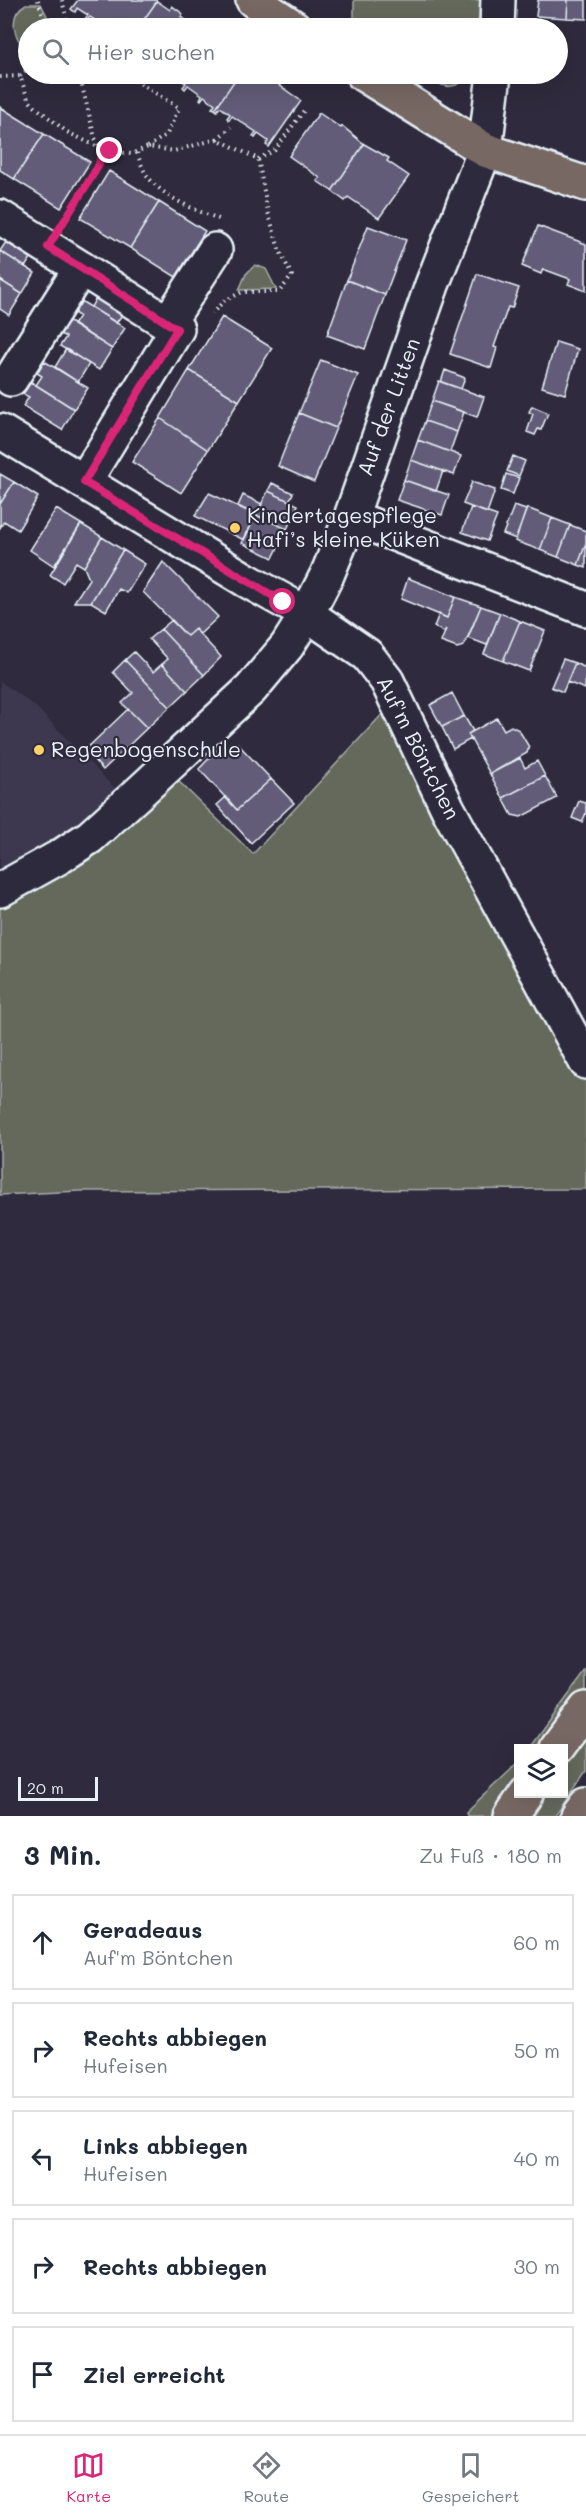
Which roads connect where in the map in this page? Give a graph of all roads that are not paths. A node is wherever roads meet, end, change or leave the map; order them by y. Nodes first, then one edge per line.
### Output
1 (253, 0) edge
2 (498, 0) edge
3 (280, 18) edge
4 (497, 18) edge
5 (379, 84) edge
6 (493, 84) edge
7 (485, 150) junction
8 (586, 184) edge
9 (0, 217) edge
10 (222, 236) road end
11 (81, 268) junction
12 (173, 326) junction
13 (11, 379) dead end
14 (0, 431) edge
15 (84, 482) junction
16 (351, 517) junction
17 (586, 609) edge
18 (307, 614) junction
19 (0, 890) edge
20 (586, 1062) edge
21 (586, 1709) edge
22 (561, 1744) edge
23 (523, 1798) edge
24 (586, 1805) edge
25 (511, 1816) edge
26 (578, 1816) edge

1 - 3 main road
2 - 4 street
5 - 7 main road
6 - 7 street, Auf der Litten
7 - 8 main road
7 - 16 street, Auf der Litten
9 - 11 street
10 - 12 street
11 - 12 street
11 - 13 street
12 - 15 street
14 - 15 street, Auf'm Böntchen
15 - 18 street, Auf'm Böntchen
16 - 17 street
16 - 18 street, Auf der Litten
18 - 19 street, Auf der Litten
18 - 20 street, Auf'm Böntchen
21 - 22 main road
23 - 25 main road
24 - 26 main road

